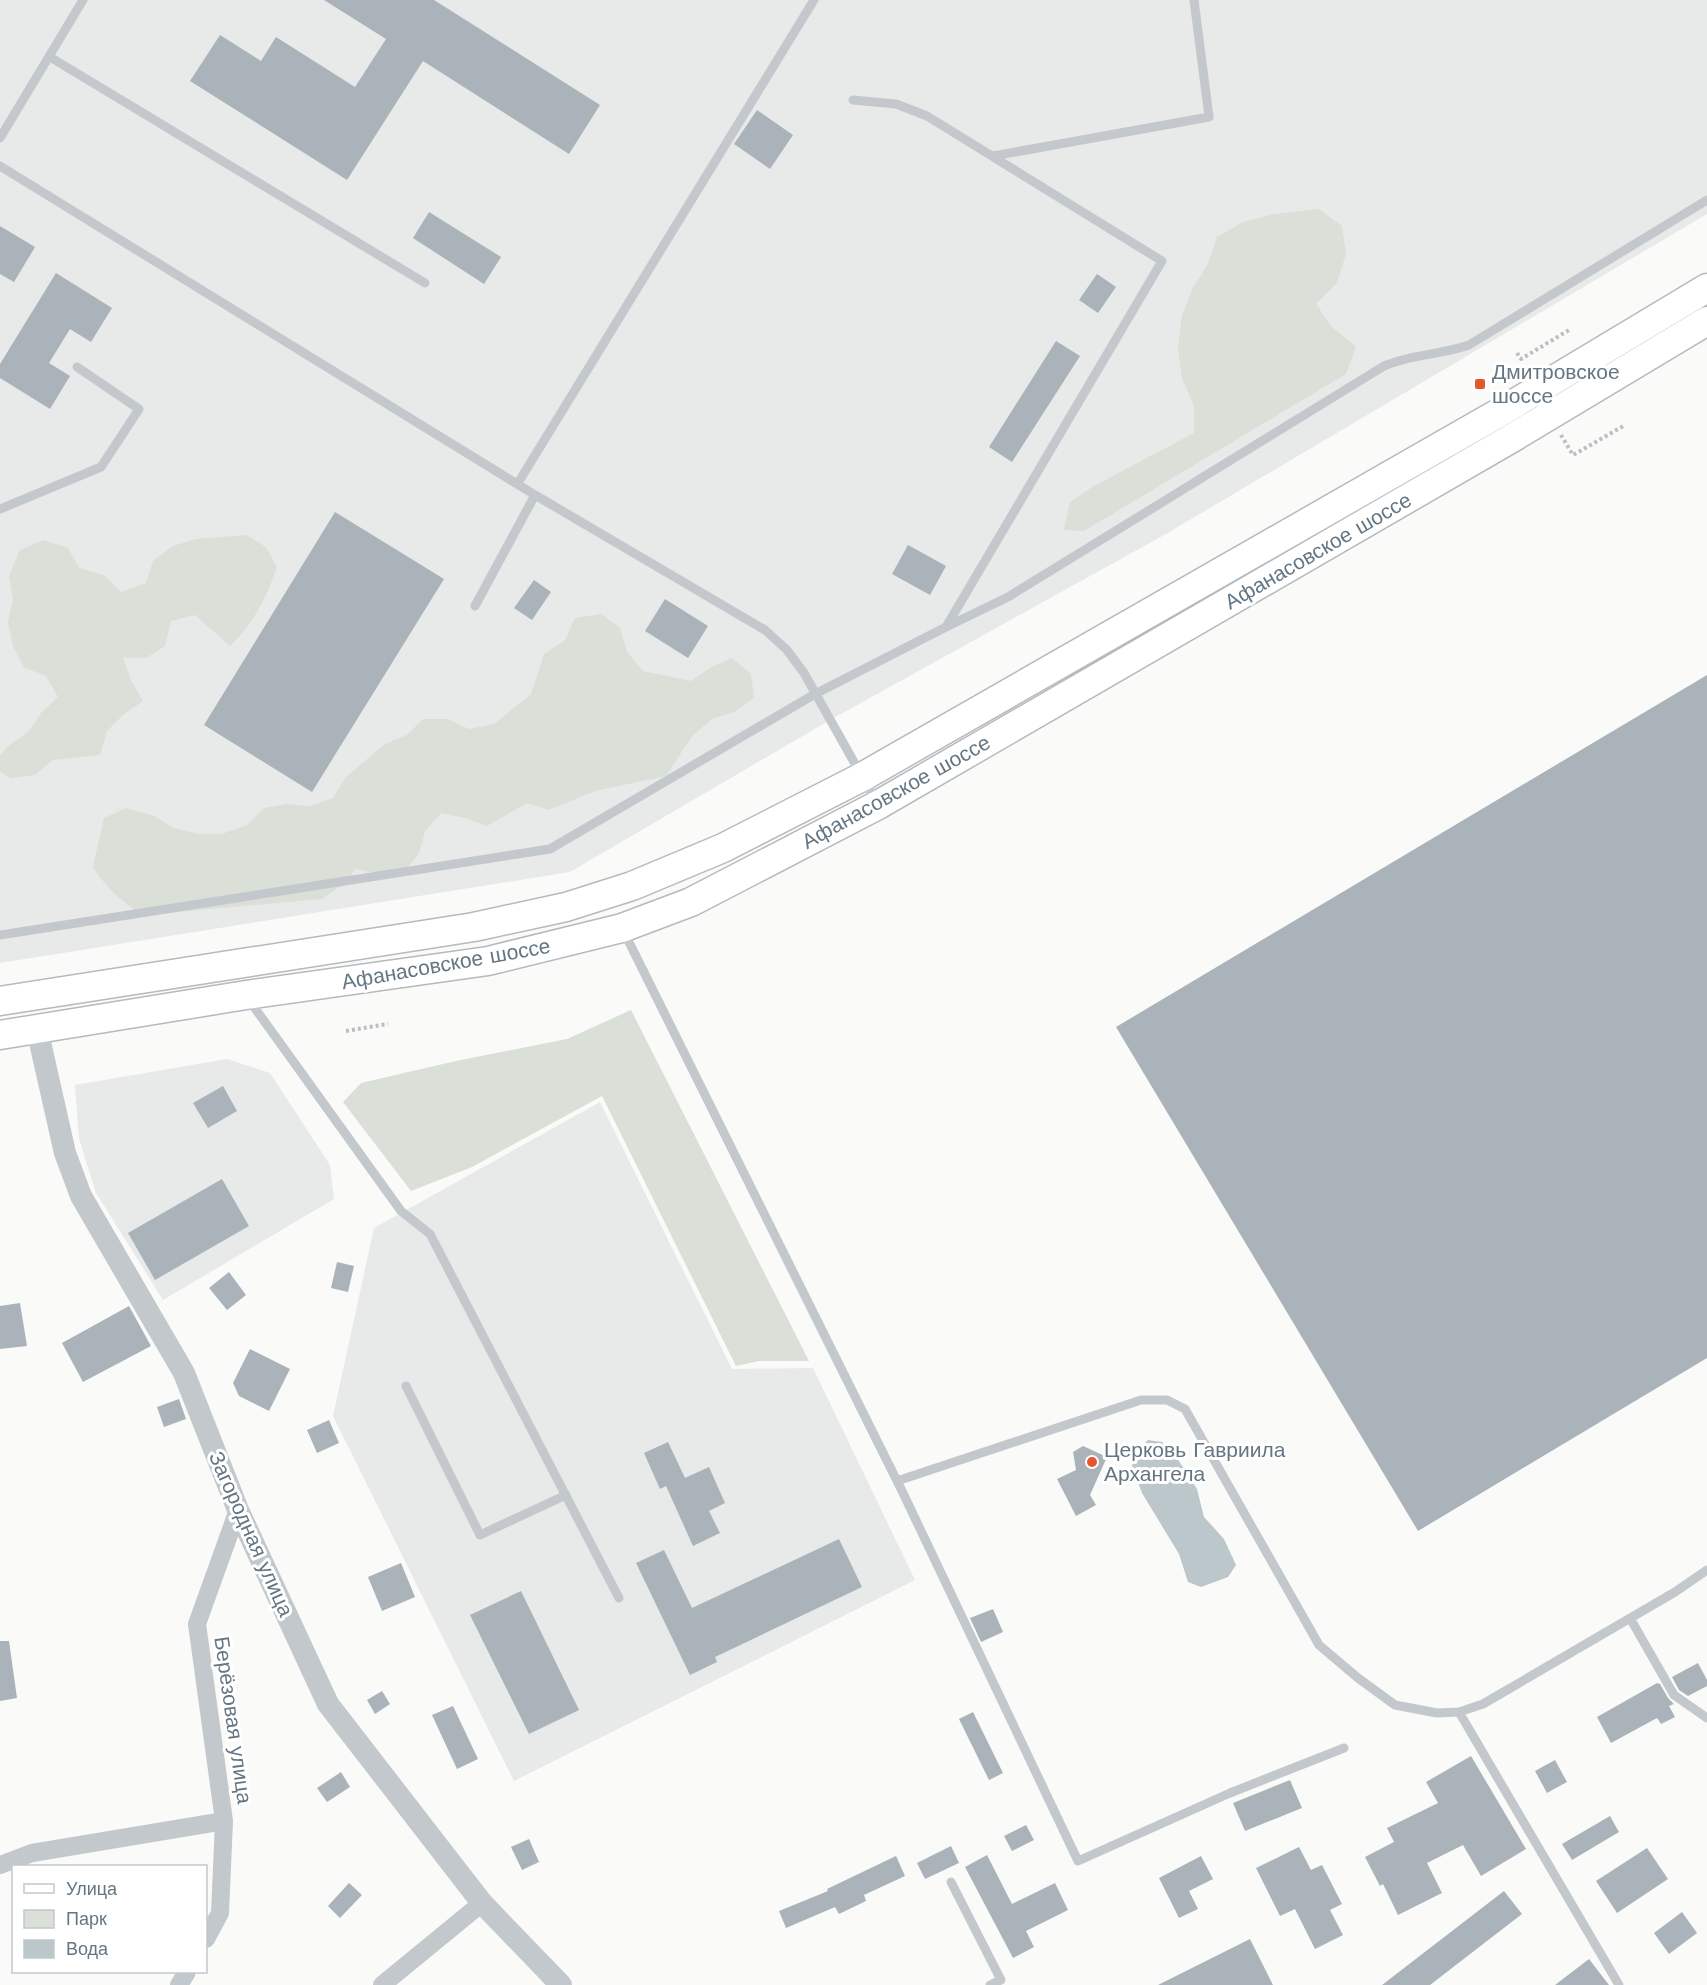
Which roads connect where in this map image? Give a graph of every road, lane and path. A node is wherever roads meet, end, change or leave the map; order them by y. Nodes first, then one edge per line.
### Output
1 (83, 0) edge
2 (814, 0) edge
3 (1194, 0) edge
4 (50, 57) junction
5 (853, 100) dead end
6 (0, 138) edge
7 (993, 156) junction
8 (0, 166) edge
9 (1707, 200) edge
10 (425, 283) dead end
11 (1707, 288) edge
12 (1707, 321) edge
13 (1569, 330) dead end
14 (1517, 353) dead end
15 (77, 367) dead end
16 (1625, 425) dead end
17 (1561, 435) dead end
18 (518, 483) junction
19 (535, 495) junction
20 (0, 509) edge
21 (475, 606) dead end
22 (946, 627) junction
23 (815, 694) junction
24 (862, 777) junction
25 (878, 806) junction
26 (622, 928) junction
27 (0, 935) edge
28 (246, 995) junction
29 (0, 1001) edge
30 (388, 1024) dead end
31 (37, 1029) junction
32 (346, 1031) dead end
33 (0, 1035) edge
34 (406, 1386) dead end
35 (897, 1481) junction
36 (566, 1495) junction
37 (238, 1510) junction
38 (1707, 1570) edge
39 (619, 1598) dead end
40 (1630, 1618) junction
41 (1459, 1712) junction
42 (1707, 1718) edge
43 (1344, 1748) dead end
44 (224, 1821) junction
45 (0, 1865) edge
46 (951, 1882) dead end
47 (482, 1903) junction
48 (207, 1937) edge
49 (1003, 1982) edge
50 (382, 1985) edge
51 (561, 1985) edge
52 (990, 1985) edge
53 (1619, 1985) edge

1 - 4 lane
2 - 18 lane
3 - 7 lane
4 - 6 lane
4 - 10 lane
5 - 7 lane
7 - 22 lane
8 - 18 lane
9 - 22 lane
11 - 24 main road, Афанасовское шоссе
12 - 25 main road, Афанасовское шоссе
13 - 14 path
15 - 20 lane
16 - 17 path
18 - 19 lane
19 - 21 lane
19 - 23 lane
22 - 23 lane
23 - 24 lane
23 - 27 lane
24 - 25 lane
24 - 29 main road, Афанасовское шоссе
25 - 26 main road, Афанасовское шоссе
26 - 28 main road, Афанасовское шоссе
26 - 35 lane
28 - 31 main road, Афанасовское шоссе
28 - 36 lane
30 - 32 path
31 - 33 main road, Афанасовское шоссе
31 - 37 street, Загородная улица
34 - 36 lane
35 - 41 lane
35 - 43 lane
36 - 39 lane
37 - 44 street, Берёзовая улица
37 - 47 street, Загородная улица
38 - 40 lane
40 - 41 lane
40 - 42 lane
41 - 53 lane
44 - 45 street
44 - 48 street, Берёзовая улица
46 - 49 lane
47 - 50 street
47 - 51 street, Загородная улица
49 - 52 lane

